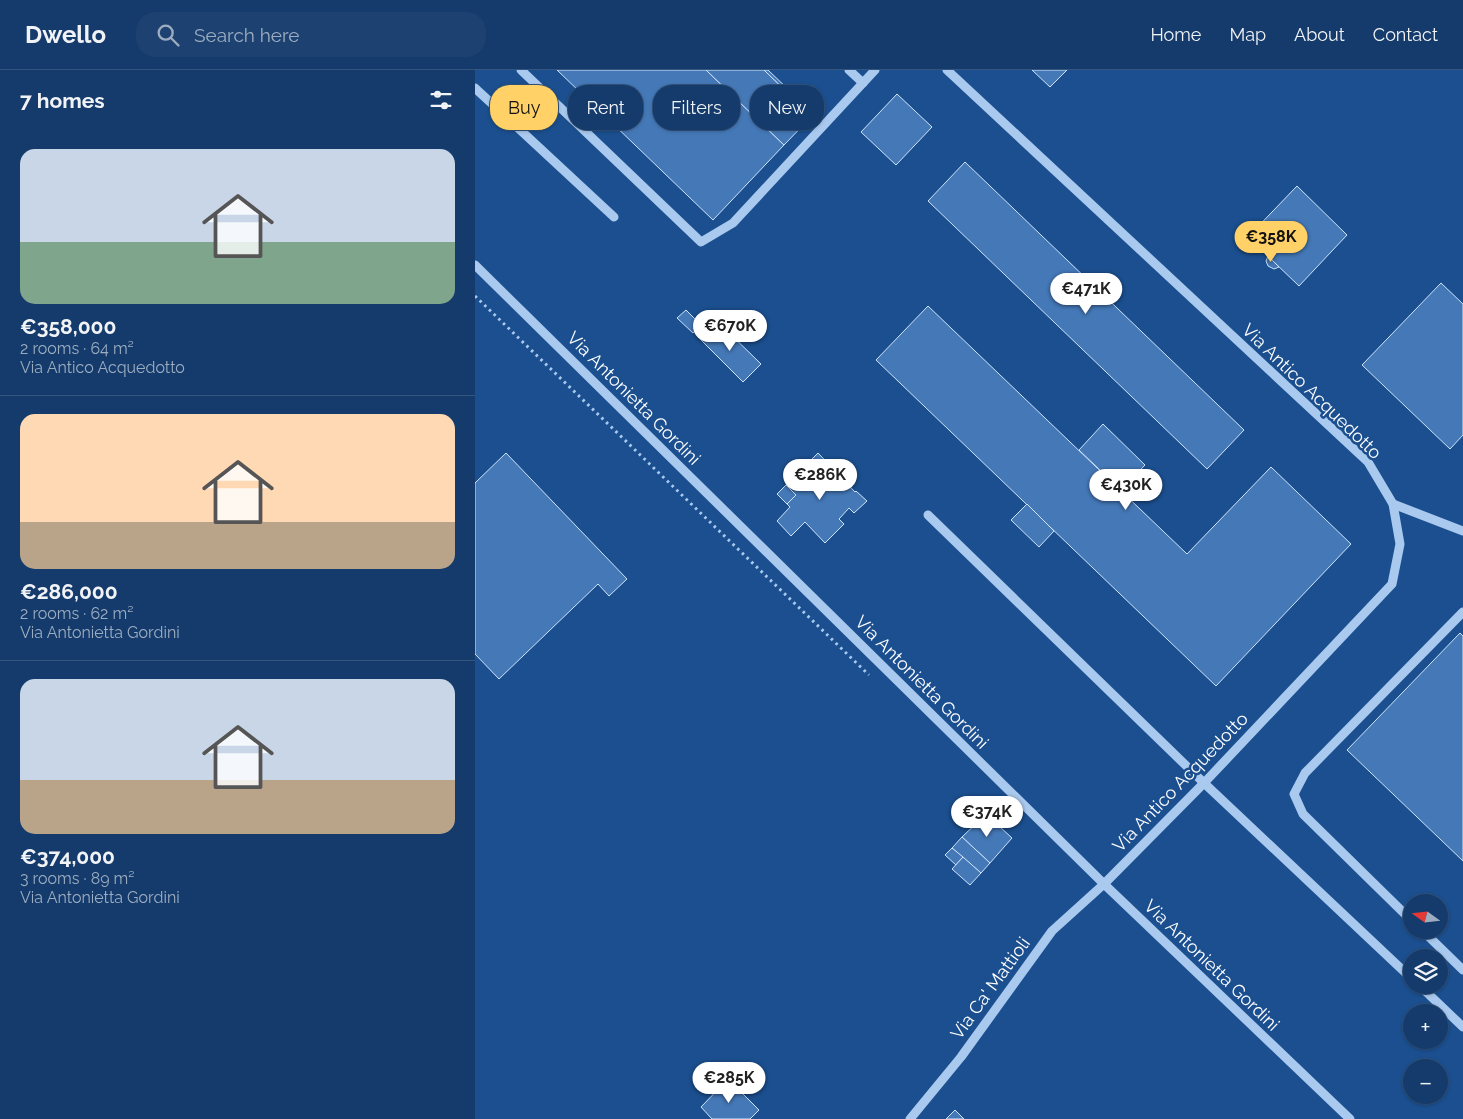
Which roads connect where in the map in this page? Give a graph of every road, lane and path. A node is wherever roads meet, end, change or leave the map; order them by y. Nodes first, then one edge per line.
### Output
1 (521, 70) edge
2 (849, 70) edge
3 (875, 70) edge
4 (947, 70) edge
5 (863, 83) junction
6 (475, 88) edge
7 (614, 217) dead end
8 (475, 265) edge
9 (1393, 504) junction
10 (928, 515) dead end
11 (1463, 532) edge
12 (1463, 612) edge
13 (1204, 783) junction
14 (1104, 884) junction
15 (1403, 912) edge
16 (1431, 939) edge
17 (1403, 970) edge
18 (1463, 970) edge
19 (1428, 994) edge
20 (1463, 1027) edge
21 (910, 1119) edge
22 (1350, 1119) edge

1 - 5 street
2 - 5 street
3 - 5 street
4 - 9 street, Via Antico Acquedotto
6 - 7 street
8 - 14 street, Via Antonietta Gordini
9 - 11 street
9 - 13 street, Via Antico Acquedotto
10 - 13 street
12 - 15 street
13 - 14 street, Via Antico Acquedotto
13 - 17 street
14 - 21 street, Via Ca' Mattioli
14 - 22 street, Via Antonietta Gordini
16 - 18 street
19 - 20 street

